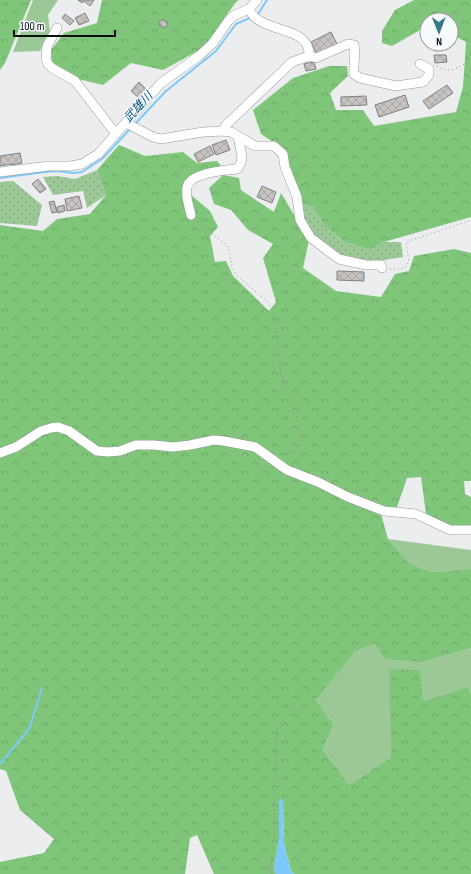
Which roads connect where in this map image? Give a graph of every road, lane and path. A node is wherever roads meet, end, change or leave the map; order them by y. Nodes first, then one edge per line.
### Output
1 (257, 0) edge
2 (253, 14) junction
3 (58, 28) dead end
4 (309, 56) junction
5 (471, 60) edge
6 (420, 64) dead end
7 (435, 65) dead end
8 (126, 123) junction
9 (223, 131) junction
10 (116, 134) junction
11 (238, 136) junction
12 (0, 172) edge
13 (191, 215) joint
14 (471, 220) edge
15 (382, 268) joint
16 (0, 453) edge
17 (267, 455) junction
18 (471, 530) edge
19 (322, 699) dead end
20 (272, 874) edge

1 - 2 street
2 - 4 street
2 - 8 street
3 - 10 street
4 - 6 street
4 - 9 street
5 - 7 path
8 - 9 street
8 - 10 street
9 - 11 street
10 - 12 street
11 - 13 street
11 - 15 street
13 - 17 path
14 - 15 path
16 - 17 street
17 - 18 street
19 - 20 path

